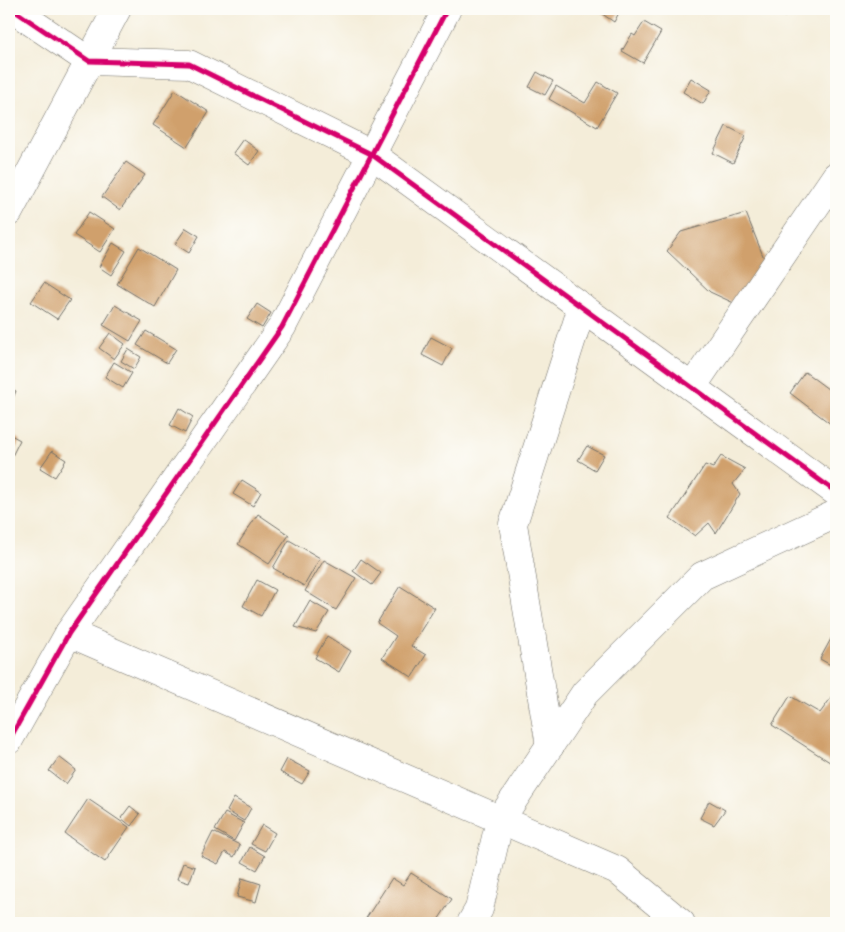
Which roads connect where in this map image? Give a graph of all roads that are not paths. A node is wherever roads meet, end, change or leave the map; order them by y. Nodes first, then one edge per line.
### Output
1 (12, 9) edge
2 (117, 9) edge
3 (447, 9) edge
4 (89, 62) junction
5 (371, 154) junction
6 (836, 176) edge
7 (9, 212) edge
8 (582, 307) junction
9 (692, 388) junction
10 (836, 492) edge
11 (836, 514) edge
12 (69, 633) junction
13 (9, 740) edge
14 (550, 746) junction
15 (500, 820) junction
16 (471, 923) edge
17 (681, 923) edge

1 - 4 street
2 - 4 street
3 - 5 street
4 - 5 street
4 - 7 street
5 - 8 street
5 - 12 street
6 - 9 street
8 - 9 street
8 - 14 street
9 - 10 street
11 - 14 street
12 - 13 street
12 - 15 street
14 - 15 street
15 - 16 street
15 - 17 street

